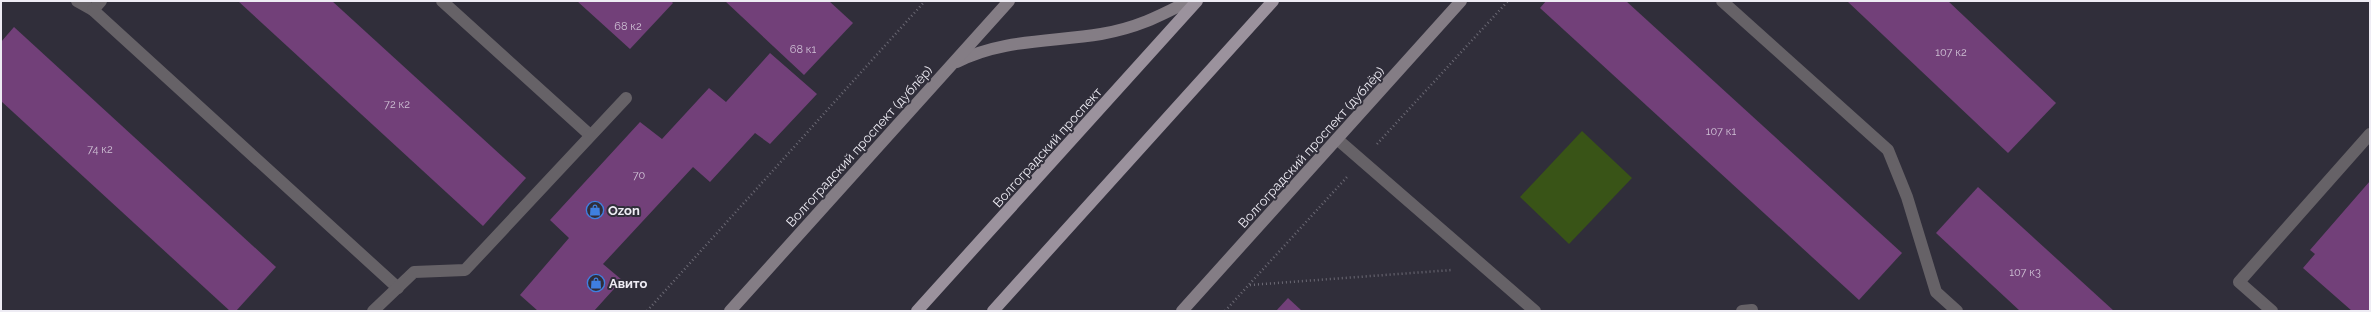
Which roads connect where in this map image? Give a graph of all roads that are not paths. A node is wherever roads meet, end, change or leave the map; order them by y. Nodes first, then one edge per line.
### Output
1 (77, 1) edge
2 (101, 1) edge
3 (442, 1) edge
4 (1009, 1) edge
5 (1189, 1) edge
6 (1197, 1) edge
7 (1273, 1) edge
8 (1461, 1) edge
9 (1722, 1) edge
10 (93, 10) junction
11 (950, 66) junction
12 (626, 98) dead end
13 (2370, 134) edge
14 (590, 135) junction
15 (1337, 139) junction
16 (398, 288) junction
17 (373, 311) edge
18 (730, 311) edge
19 (917, 311) edge
20 (993, 311) edge
21 (1182, 311) edge
22 (1535, 311) edge
23 (1957, 311) edge
24 (2272, 311) edge

1 - 10 lane
2 - 10 lane
3 - 14 lane
4 - 11 street, Волгоградский проспект (дублёр)
5 - 11 street
6 - 19 main road, Волгоградский проспект
7 - 20 main road
8 - 15 street, Волгоградский проспект (дублёр)
9 - 23 lane
10 - 16 lane
11 - 18 street, Волгоградский проспект (дублёр)
12 - 14 lane
13 - 24 lane
14 - 16 lane
15 - 21 street, Волгоградский проспект (дублёр)
15 - 22 lane
16 - 17 lane

